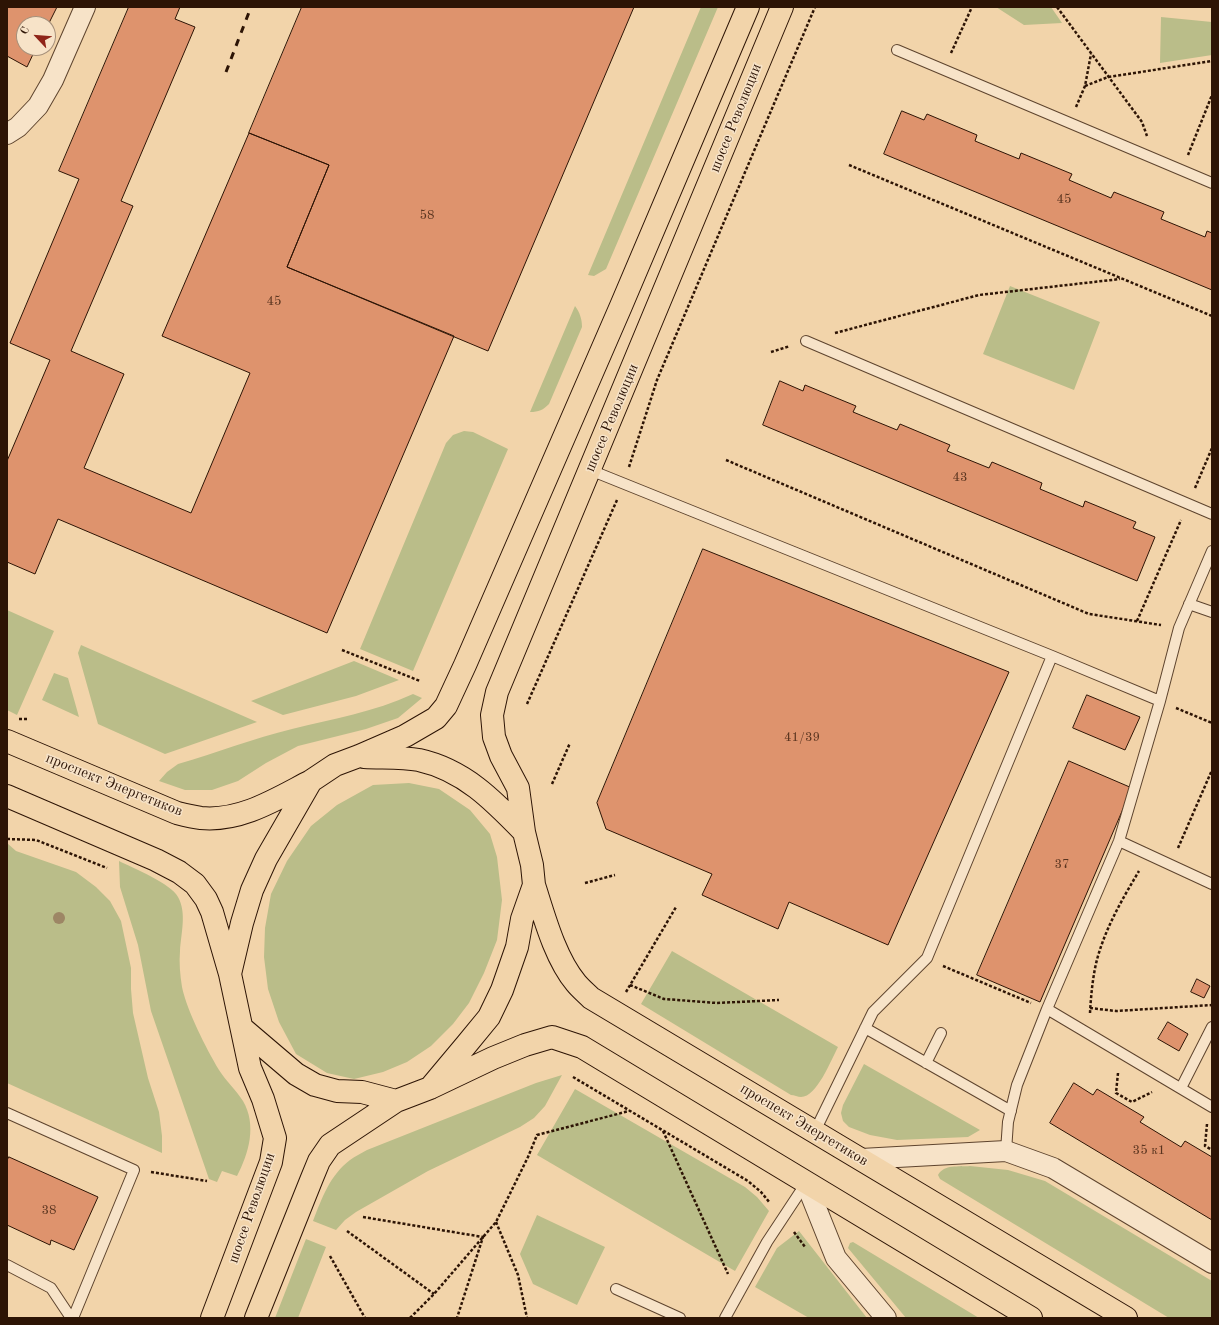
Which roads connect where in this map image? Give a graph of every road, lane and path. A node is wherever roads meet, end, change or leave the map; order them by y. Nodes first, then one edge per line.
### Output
1 (85, 7) edge
2 (748, 7) edge
3 (782, 7) edge
4 (815, 7) edge
5 (972, 7) edge
6 (1057, 7) edge
7 (896, 50) dead end
8 (1091, 54) junction
9 (1212, 61) edge
10 (943, 69) junction
11 (1108, 77) junction
12 (1085, 86) junction
13 (1212, 95) edge
14 (1069, 123) junction
15 (7, 134) edge
16 (1156, 159) junction
17 (849, 165) dead end
18 (1182, 170) junction
19 (1212, 183) edge
20 (1121, 278) junction
21 (1212, 316) edge
22 (806, 340) joint
23 (1212, 448) edge
24 (726, 460) dead end
25 (590, 470) junction
26 (624, 484) junction
27 (1188, 504) junction
28 (1212, 514) edge
29 (1212, 551) edge
30 (1190, 604) junction
31 (1212, 612) edge
32 (1137, 621) junction
33 (1179, 628) junction
34 (342, 650) dead end
35 (1052, 656) junction
36 (420, 681) dead end
37 (1160, 701) junction
38 (527, 704) dead end
39 (1212, 723) edge
40 (7, 741) edge
41 (570, 743) dead end
42 (359, 756) junction
43 (1212, 770) edge
44 (312, 781) junction
45 (552, 784) dead end
46 (7, 796) edge
47 (524, 832) junction
48 (7, 839) edge
49 (1119, 841) junction
50 (1149, 855) junction
51 (1170, 865) junction
52 (108, 868) dead end
53 (615, 875) dead end
54 (585, 883) dead end
55 (1212, 884) edge
56 (534, 885) junction
57 (676, 907) dead end
58 (927, 958) junction
59 (947, 968) junction
60 (945, 972) dead end
61 (230, 974) junction
62 (630, 985) junction
63 (625, 994) dead end
64 (779, 1000) dead end
65 (1212, 1005) edge
66 (1090, 1008) junction
67 (1048, 1009) junction
68 (1212, 1027) edge
69 (242, 1028) junction
70 (865, 1028) junction
71 (941, 1033) dead end
72 (1088, 1034) junction
73 (1120, 1052) junction
74 (926, 1063) junction
75 (573, 1077) dead end
76 (1170, 1082) junction
77 (430, 1088) junction
78 (1181, 1088) junction
79 (396, 1101) junction
80 (1211, 1106) edge
81 (630, 1110) junction
82 (1011, 1112) junction
83 (7, 1113) edge
84 (663, 1130) junction
85 (814, 1131) junction
86 (1212, 1150) edge
87 (1006, 1151) junction
88 (861, 1159) junction
89 (134, 1170) junction
90 (207, 1182) dead end
91 (806, 1183) junction
92 (363, 1217) dead end
93 (783, 1218) junction
94 (496, 1222) junction
95 (347, 1231) dead end
96 (483, 1236) junction
97 (330, 1256) dead end
98 (1212, 1263) edge
99 (7, 1264) edge
100 (730, 1278) dead end
101 (616, 1288) dead end
102 (434, 1294) junction
103 (72, 1318) edge
104 (212, 1318) edge
105 (256, 1318) edge
106 (365, 1318) edge
107 (410, 1318) edge
108 (457, 1318) edge
109 (527, 1318) edge
110 (680, 1318) edge
111 (725, 1318) edge
112 (886, 1318) edge
113 (1031, 1318) edge
114 (1126, 1318) edge

1 - 15 street
2 - 42 main road, шоссе Революции
3 - 25 main road, шоссе Революции
4 - 26 path
5 - 10 path
6 - 8 path
7 - 10 lane
8 - 11 path
8 - 12 path
9 - 11 path
10 - 14 lane
11 - 12 path
11 - 16 path
12 - 14 path
13 - 18 path
14 - 16 lane
16 - 18 lane
17 - 20 path
18 - 19 lane
20 - 21 path
20 - 22 path
22 - 27 lane
23 - 27 path
24 - 32 path
25 - 26 lane
25 - 47 main road, шоссе Революции
26 - 35 lane
26 - 38 path
27 - 28 lane
27 - 32 path
29 - 30 lane
30 - 31 lane
30 - 33 lane
32 - 33 path
33 - 37 lane
34 - 36 path
35 - 37 lane
35 - 58 lane
37 - 39 path
37 - 49 lane
40 - 44 main road, проспект Энергетиков
41 - 45 path
42 - 44 main road, шоссе Революции
42 - 47 main road, шоссе Революции
43 - 51 path
44 - 61 main road, шоссе Революции
46 - 61 main road
47 - 56 main road, шоссе Революции
48 - 52 path
49 - 50 lane
49 - 67 lane
50 - 51 lane
50 - 66 path
51 - 55 lane
53 - 54 path
56 - 77 main road, шоссе Революции
56 - 85 main road, проспект Энергетиков
57 - 62 path
58 - 59 path
58 - 70 lane
59 - 60 path
59 - 67 path
61 - 69 main road, шоссе Революции
62 - 63 path
62 - 64 path
65 - 66 path
66 - 72 path
67 - 72 lane
67 - 82 lane
68 - 78 lane
69 - 79 main road
69 - 104 main road, шоссе Революции
70 - 74 lane
70 - 85 lane
71 - 74 lane
72 - 73 lane
73 - 76 lane
73 - 76 path
74 - 82 lane
75 - 81 path
76 - 78 lane
77 - 79 main road, шоссе Революции
77 - 91 main road
78 - 80 lane
79 - 105 main road, шоссе Революции
80 - 86 path
81 - 84 path
81 - 94 path
82 - 87 lane
83 - 89 lane
84 - 93 path
84 - 100 path
85 - 88 main road, проспект Энергетиков
87 - 88 street
87 - 98 street
88 - 114 main road, проспект Энергетиков
89 - 90 path
89 - 103 lane
91 - 93 lane
91 - 112 street
91 - 113 main road
92 - 96 path
93 - 111 lane
94 - 96 path
94 - 109 path
95 - 102 path
96 - 102 path
96 - 108 path
97 - 106 path
99 - 103 lane
101 - 110 lane
102 - 107 path

